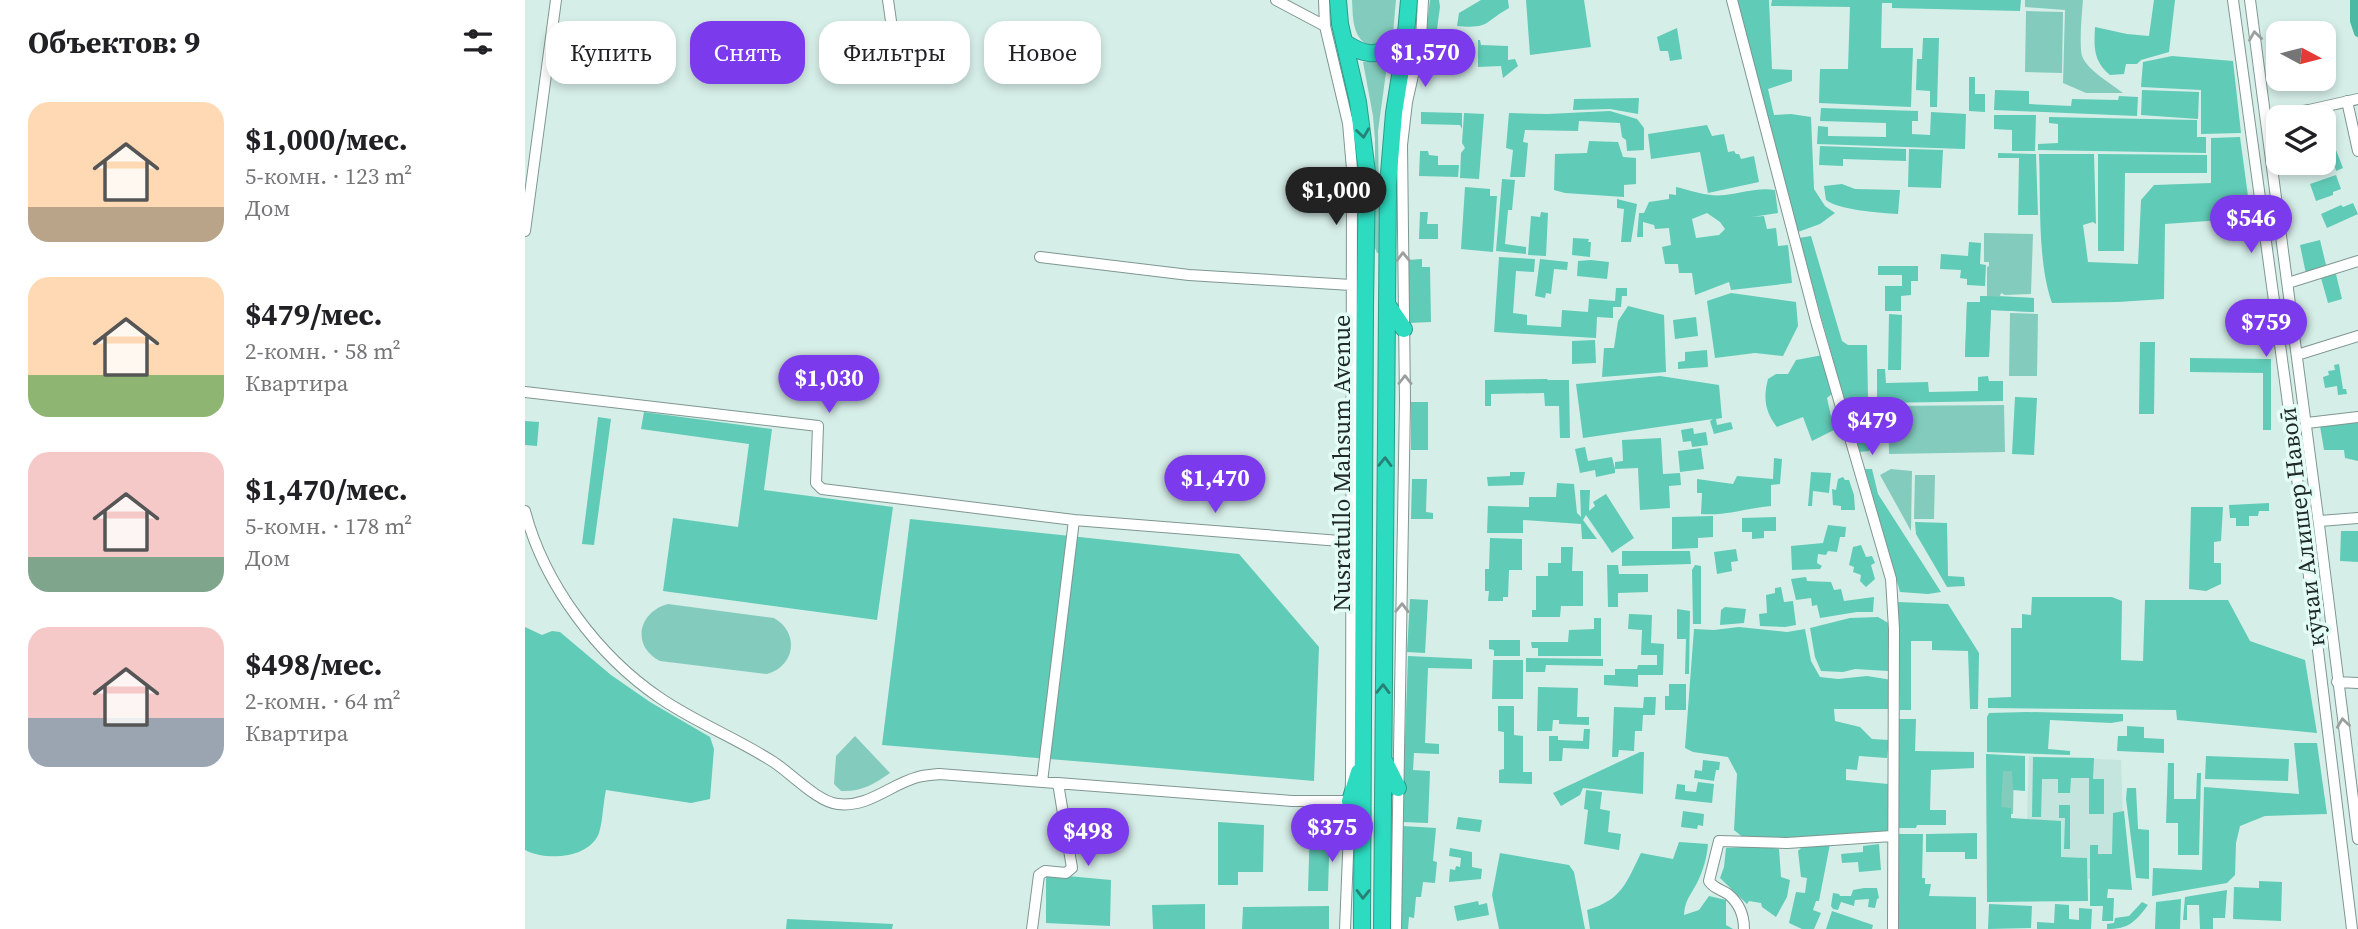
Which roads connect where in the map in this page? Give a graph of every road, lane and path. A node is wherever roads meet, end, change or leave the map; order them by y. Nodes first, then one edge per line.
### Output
1 (556, 0) edge
2 (888, 0) edge
3 (1276, 0) edge
4 (1324, 0) edge
5 (1338, 0) edge
6 (1409, 0) edge
7 (1423, 0) edge
8 (1732, 0) edge
9 (2234, 0) edge
10 (2250, 0) edge
11 (891, 21) dead end
12 (1325, 26) junction
13 (1344, 42) junction
14 (1405, 44) junction
15 (2352, 100) edge
16 (2330, 105) edge
17 (2266, 117) edge
18 (2358, 151) edge
19 (2274, 175) edge
20 (525, 231) edge
21 (1040, 257) dead end
22 (2358, 261) edge
23 (2288, 283) junction
24 (1351, 285) junction
25 (1387, 304) junction
26 (1364, 307) junction
27 (1405, 329) junction
28 (1351, 332) junction
29 (2358, 336) edge
30 (2297, 355) junction
31 (525, 392) edge
32 (2358, 417) edge
33 (2307, 423) junction
34 (525, 511) edge
35 (2358, 518) edge
36 (1074, 520) junction
37 (2320, 521) junction
38 (1353, 542) junction
39 (2337, 682) junction
40 (2358, 683) edge
41 (1364, 716) junction
42 (1383, 716) junction
43 (1384, 758) junction
44 (1363, 760) junction
45 (1042, 782) junction
46 (1058, 783) junction
47 (1398, 788) junction
48 (1350, 801) junction
49 (1892, 836) junction
50 (2358, 839) edge
51 (1033, 929) edge
52 (1345, 929) edge
53 (1362, 929) edge
54 (1382, 929) edge
55 (1396, 929) edge
56 (1744, 929) edge
57 (1893, 929) edge
58 (2352, 929) edge

1 - 20 street
2 - 11 street
3 - 12 street
4 - 12 street
5 - 13 highway, Nusratullo Mahsum Avenue
6 - 14 highway, Nusratullo Mahsum Avenue
27 -> 7 street
8 - 49 street
9 - 58 street, кӯчаи Алишер Навоӣ
17 -> 10 street
12 - 24 street
13 - 14 highway
13 -> 26 highway, Nusratullo Mahsum Avenue
14 - 25 highway, Nusratullo Mahsum Avenue
15 - 16 street
15 - 18 street
19 - 23 street
21 - 24 street
22 - 23 street
23 - 30 street
24 - 28 street
25 - 27 highway
42 -> 25 highway, Nusratullo Mahsum Avenue
26 - 28 highway
26 - 41 highway, Nusratullo Mahsum Avenue
47 -> 27 street
28 - 38 street
29 - 30 street
30 - 33 street
31 - 36 street
32 - 33 street
33 - 37 street
34 - 45 street
35 - 37 street
36 - 38 street
36 - 45 street
37 - 39 street
38 - 48 street
39 - 40 street
50 -> 39 street
41 - 42 highway
41 - 44 highway, Nusratullo Mahsum Avenue
42 - 43 highway, Nusratullo Mahsum Avenue
43 - 47 highway
43 - 54 highway, Nusratullo Mahsum Avenue
44 - 48 highway
44 -> 53 highway, Nusratullo Mahsum Avenue
45 - 46 street
46 - 48 street
46 - 51 street
47 - 55 street
48 - 52 street
49 - 56 street
49 - 57 street

